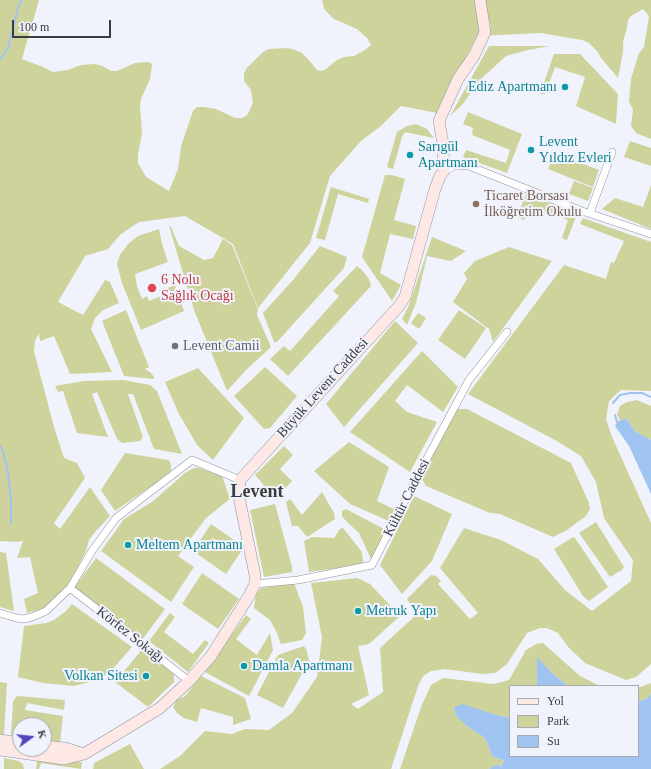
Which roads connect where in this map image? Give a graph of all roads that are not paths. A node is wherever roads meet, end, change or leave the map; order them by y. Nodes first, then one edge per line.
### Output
1 (480, 0) edge
2 (612, 152) dead end
3 (444, 171) junction
4 (590, 213) junction
5 (651, 234) edge
6 (507, 332) dead end
7 (240, 480) junction
8 (255, 584) junction
9 (70, 588) junction
10 (0, 613) edge
11 (189, 681) junction
12 (0, 740) edge
13 (12, 741) edge
14 (52, 747) edge
15 (0, 750) edge
16 (84, 754) junction

1 - 3 street
2 - 4 street
3 - 4 street
3 - 7 street, Büyük Levent Caddesi
4 - 5 street
6 - 8 street, Kültür Caddesi
7 - 8 street
7 - 9 street
8 - 11 street
9 - 10 street
9 - 11 street, Körfez Sokağı
11 - 16 street
12 - 13 street
14 - 16 street
15 - 16 street

